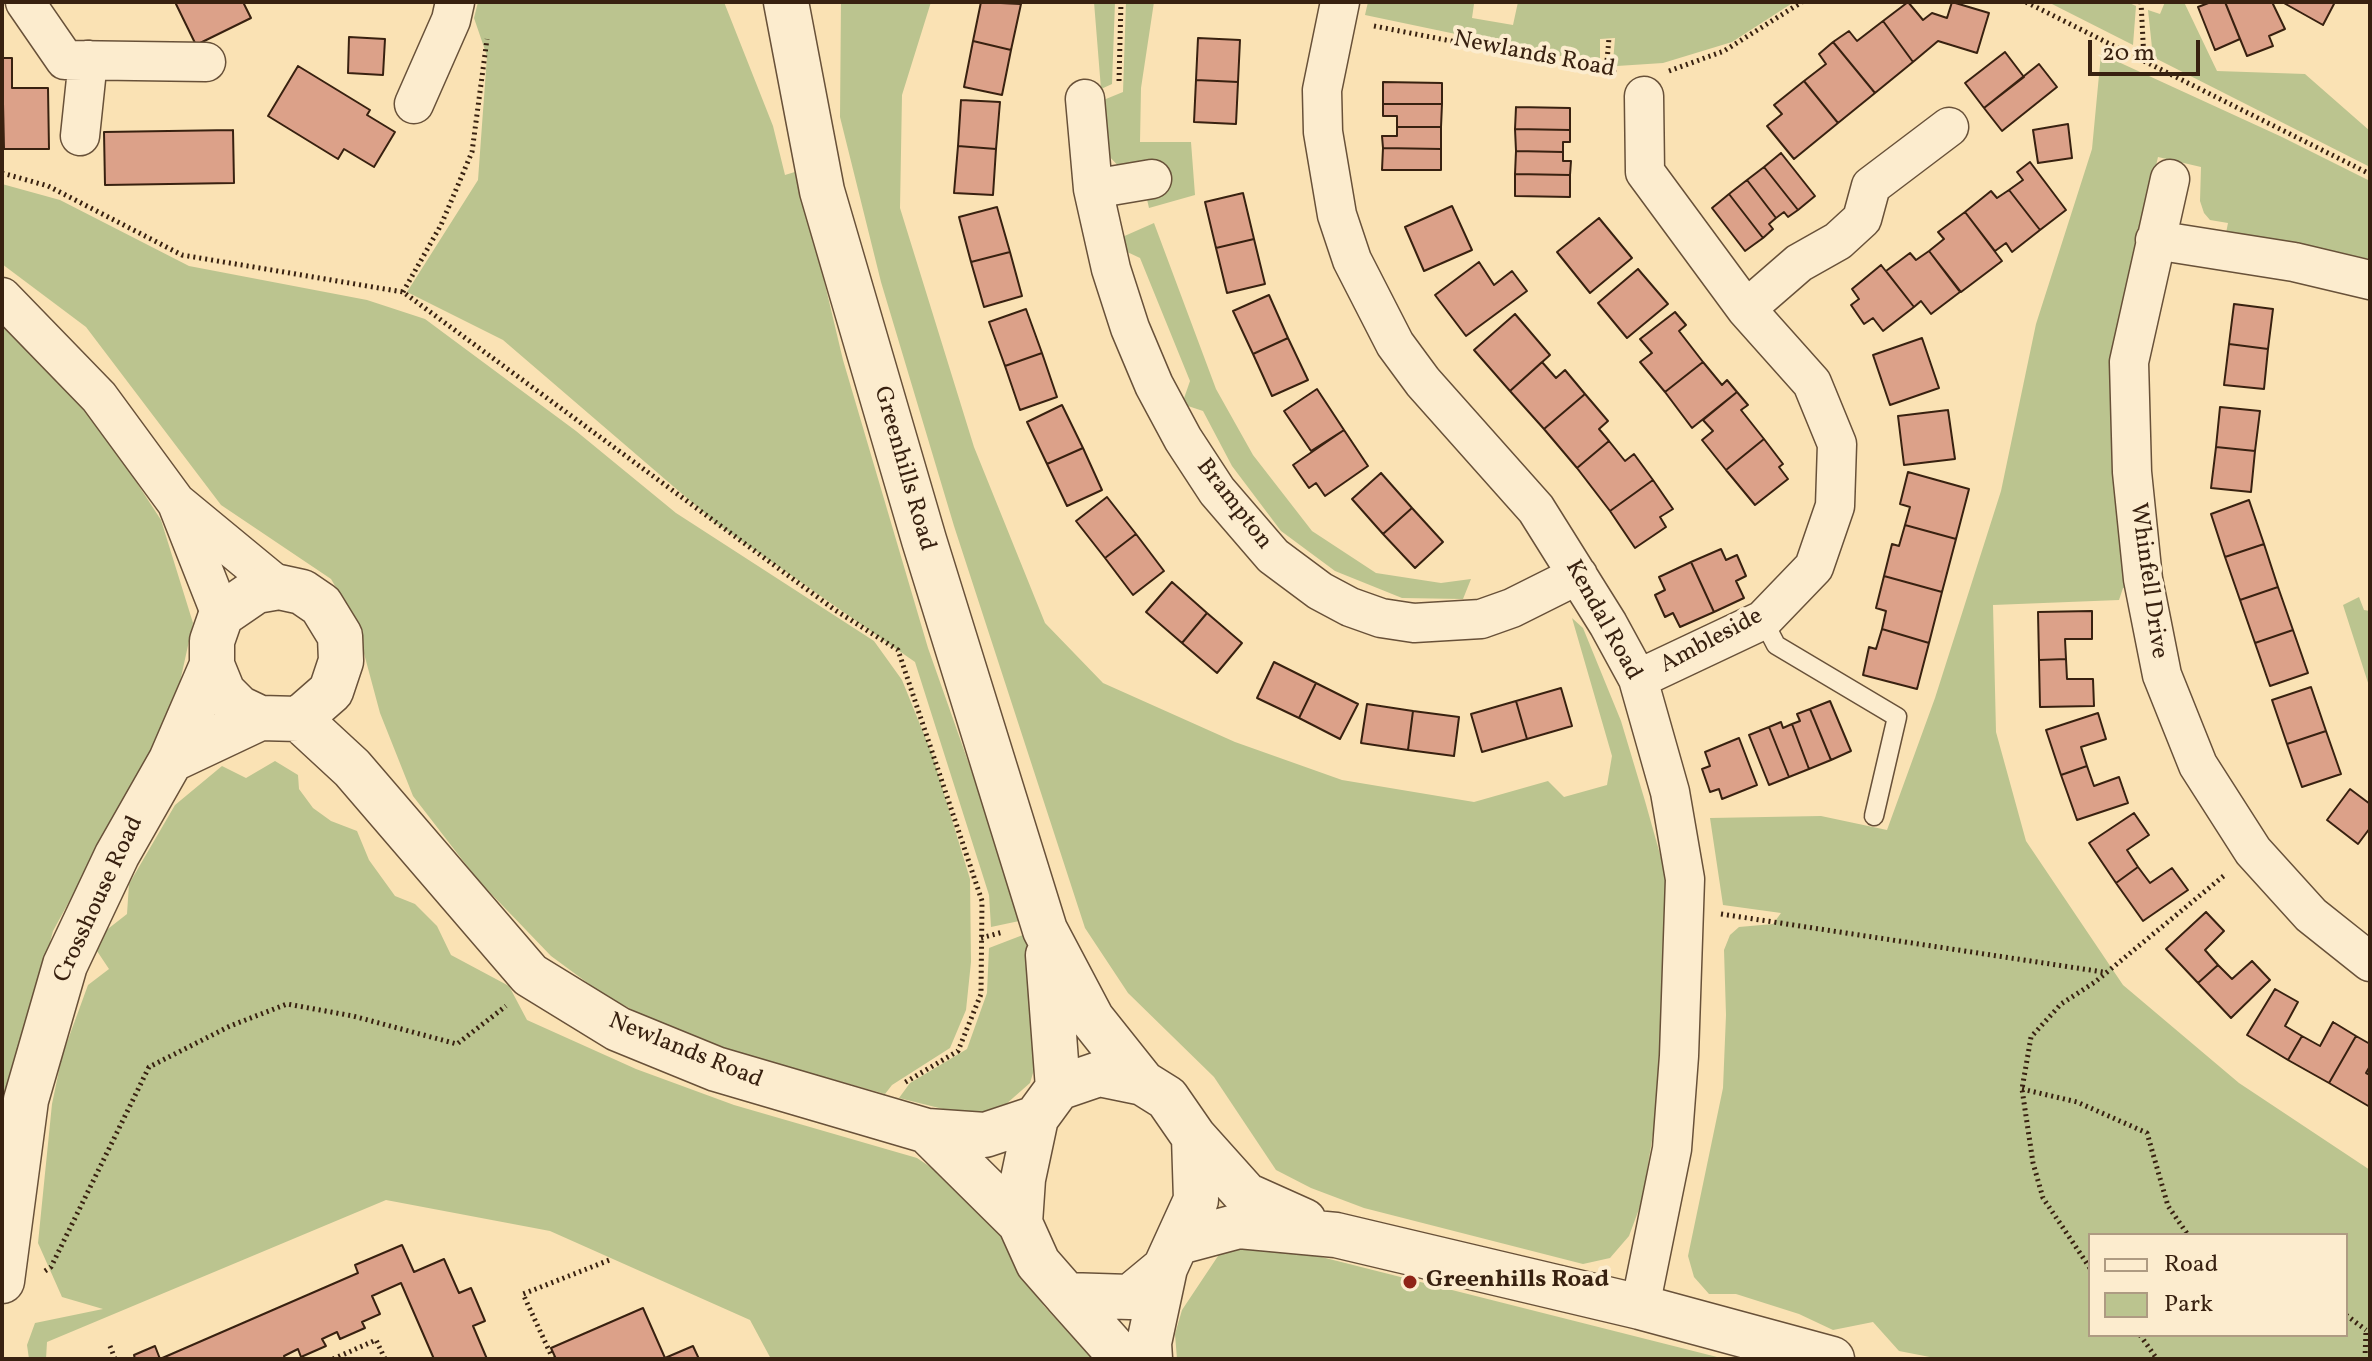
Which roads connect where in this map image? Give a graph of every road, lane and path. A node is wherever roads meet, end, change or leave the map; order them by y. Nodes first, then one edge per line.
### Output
1 (25, 2) edge
2 (455, 2) edge
3 (786, 2) edge
4 (1121, 2) edge
5 (1802, 2) edge
6 (2026, 2) edge
7 (2141, 2) edge
8 (1338, 8) edge
9 (487, 32) dead end
10 (1609, 38) dead end
11 (88, 60) junction
12 (2144, 60) junction
13 (206, 62) dead end
14 (1606, 72) junction
15 (1641, 81) junction
16 (1085, 99) joint
17 (414, 104) dead end
18 (1949, 127) dead end
19 (80, 136) dead end
20 (2, 173) edge
21 (2370, 174) edge
22 (1152, 179) dead end
23 (2170, 179) dead end
24 (1093, 189) junction
25 (2155, 240) junction
26 (2370, 280) edge
27 (403, 292) junction
28 (2, 297) edge
29 (1746, 309) junction
30 (176, 502) junction
31 (1578, 575) junction
32 (279, 587) junction
33 (221, 615) junction
34 (1763, 620) junction
35 (341, 661) junction
36 (212, 665) junction
37 (1638, 679) junction
38 (280, 718) junction
39 (171, 760) junction
40 (352, 768) junction
41 (1874, 816) dead end
42 (2253, 851) junction
43 (1684, 913) junction
44 (1045, 930) junction
45 (2370, 962) edge
46 (2104, 972) junction
47 (540, 981) junction
48 (1143, 1083) junction
49 (2022, 1089) junction
50 (1047, 1103) junction
51 (875, 1116) junction
52 (927, 1131) junction
53 (1194, 1137) junction
54 (1020, 1223) junction
55 (2187, 1233) edge
56 (1336, 1235) junction
57 (1172, 1255) junction
58 (612, 1259) dead end
59 (12, 1260) edge
60 (2088, 1265) edge
61 (1066, 1295) junction
62 (1640, 1307) junction
63 (2348, 1316) edge
64 (2368, 1330) edge
65 (2141, 1337) edge
66 (110, 1346) dead end
67 (115, 1359) edge
68 (333, 1359) edge
69 (385, 1359) edge
70 (553, 1359) edge
71 (1123, 1359) edge
72 (1150, 1359) edge
73 (1832, 1359) edge
74 (2157, 1359) edge
75 (2365, 1359) edge

1 - 11 street
2 - 17 street
3 - 44 street, Greenhills Road
4 - 16 path
5 - 15 path, Newlands Road
6 - 12 path
7 - 12 path
8 - 14 path, Newlands Road
8 - 31 street, Kendal Road
9 - 27 path
10 - 14 path
11 - 13 street
11 - 19 street
12 - 21 path
14 - 15 path, Newlands Road
15 - 29 street, Ambleside
16 - 24 street, Brampton
18 - 29 street
20 - 27 path
22 - 24 street
23 - 25 street, Whinfell Drive
24 - 31 street, Brampton
25 - 26 street
25 - 42 street, Whinfell Drive
27 - 51 path
28 - 30 street
29 - 34 street, Ambleside
30 - 32 street
30 - 33 street
31 - 37 street, Kendal Road
32 - 33 street
32 - 35 street
33 - 36 street
34 - 37 street, Ambleside
34 - 41 lane
35 - 38 street
35 - 40 street
36 - 38 street
36 - 39 street, Crosshouse Road
37 - 43 street, Kendal Road
38 - 39 street
38 - 40 street, Newlands Road
39 - 59 street, Crosshouse Road
40 - 47 street, Newlands Road
42 - 45 street, Whinfell Drive
42 - 46 path
43 - 46 path
43 - 62 street, Kendal Road
44 - 48 street, Greenhills Road
44 - 50 street, Greenhills Road
46 - 49 path
47 - 51 street, Newlands Road
47 - 59 path
48 - 50 street
48 - 53 street
49 - 55 path
49 - 60 path
50 - 52 street, Newlands Road
50 - 54 street
51 - 52 street, Newlands Road
52 - 54 street, Newlands Road
53 - 56 street
53 - 57 street
54 - 61 street
56 - 57 street
56 - 62 street
57 - 61 street
57 - 72 street
58 - 70 path
61 - 71 street
62 - 73 street
63 - 64 path
64 - 75 path
65 - 74 path
66 - 67 path
68 - 69 path

